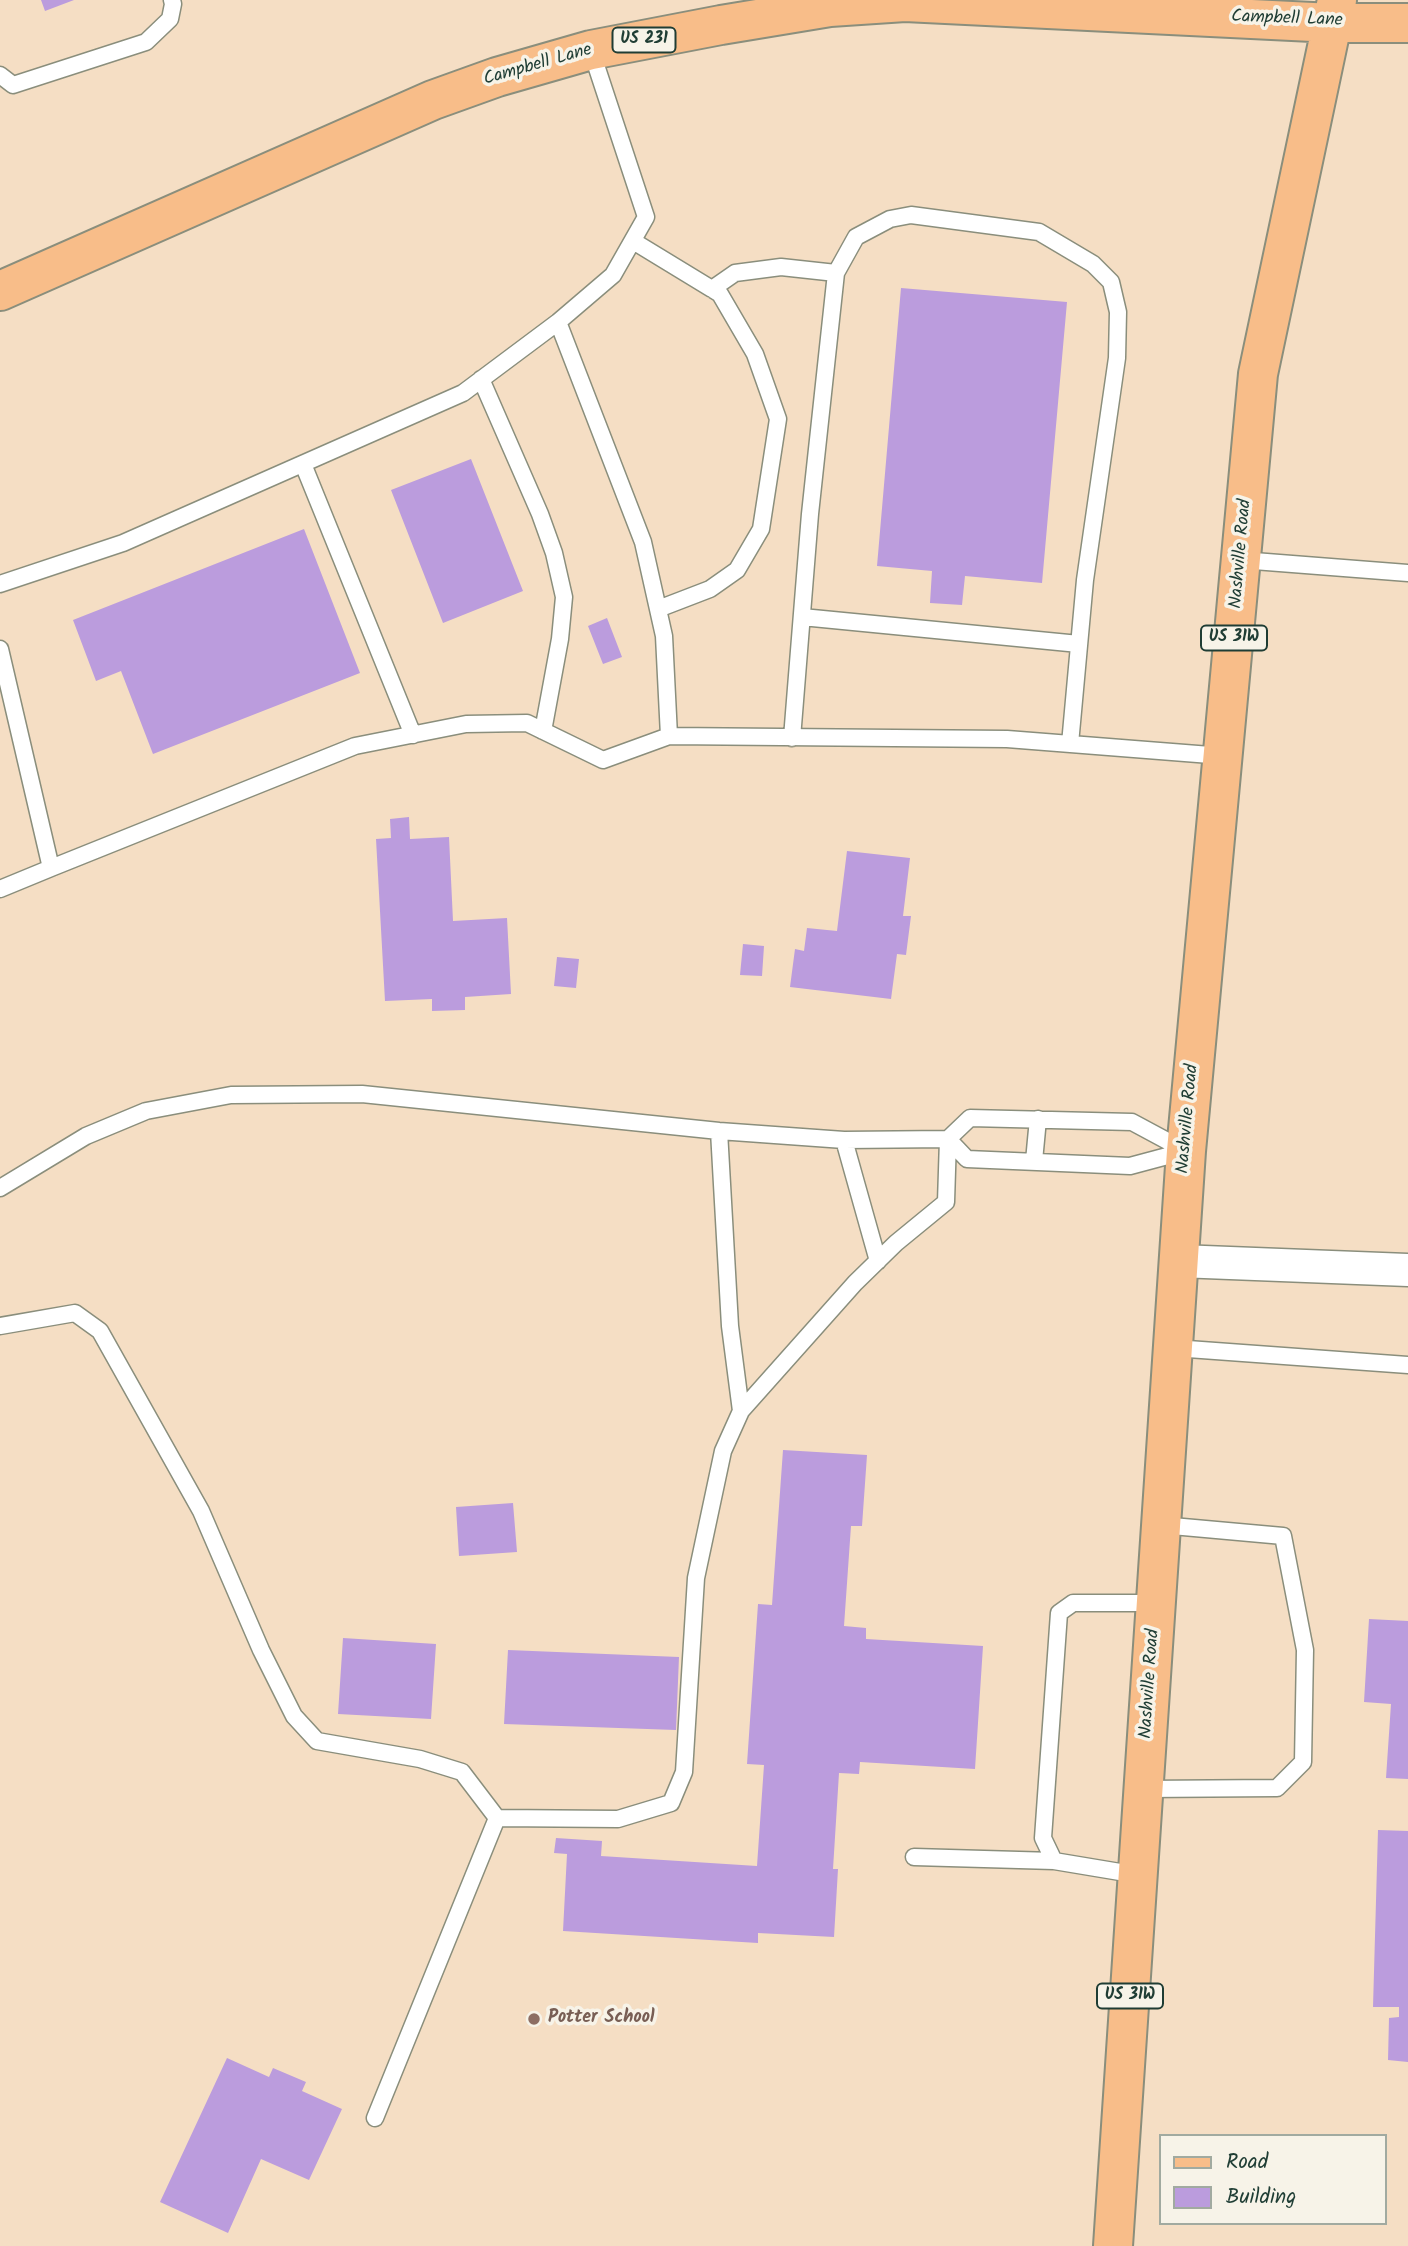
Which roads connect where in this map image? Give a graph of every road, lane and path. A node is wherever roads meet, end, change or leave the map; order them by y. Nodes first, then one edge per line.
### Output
1 (172, 0) edge
2 (1335, 11) edge
3 (717, 13) edge
4 (1408, 23) edge
5 (591, 50) junction
6 (0, 75) edge
7 (633, 241) junction
8 (836, 273) junction
9 (712, 289) junction
10 (0, 291) edge
11 (558, 322) junction
12 (481, 379) junction
13 (303, 464) junction
14 (1241, 560) junction
15 (1408, 573) edge
16 (0, 584) edge
17 (658, 608) junction
18 (802, 617) junction
19 (1079, 644) junction
20 (0, 649) edge
21 (543, 731) junction
22 (413, 735) junction
23 (669, 736) junction
24 (792, 737) junction
25 (1070, 744) junction
26 (1223, 756) junction
27 (51, 868) junction
28 (0, 890) edge
29 (1038, 1119) junction
30 (719, 1131) junction
31 (948, 1139) junction
32 (844, 1140) junction
33 (1186, 1151) junction
34 (1034, 1161) junction
35 (0, 1188) edge
36 (878, 1261) junction
37 (1179, 1261) junction
38 (1408, 1270) edge
39 (0, 1326) edge
40 (1174, 1348) junction
41 (1408, 1365) edge
42 (741, 1411) junction
43 (1161, 1525) junction
44 (1156, 1603) junction
45 (1144, 1788) junction
46 (497, 1818) junction
47 (914, 1857) dead end
48 (1054, 1861) junction
49 (1138, 1875) junction
50 (375, 2118) dead end
51 (1114, 2246) edge

1 - 6 lane
2 - 3 main road, Campbell Lane / US 231
2 - 4 main road, Campbell Lane / US 231
2 - 14 main road, Nashville Road / US 31W
3 - 5 main road, Campbell Lane / US 231
5 - 7 lane
5 - 10 main road, Campbell Lane / US 231
7 - 9 lane
7 - 11 lane
8 - 9 lane
8 - 18 lane
8 - 19 lane
9 - 17 lane
11 - 12 lane
11 - 17 lane
12 - 13 lane
12 - 21 lane
13 - 16 lane
13 - 22 lane
14 - 15 lane
14 - 26 main road, Nashville Road / US 31W
17 - 23 lane
18 - 19 lane
18 - 24 lane
19 - 25 lane
20 - 27 lane
21 - 22 lane
21 - 23 lane
22 - 27 lane
23 - 24 lane
24 - 25 lane
25 - 26 lane
26 - 33 main road, Nashville Road / US 31W
27 - 28 lane
29 - 31 lane
29 - 33 lane
29 - 34 lane
30 - 32 lane
30 - 35 lane
30 - 42 lane
31 - 32 lane
31 - 34 lane
31 - 36 lane
32 - 36 lane
33 - 34 lane
33 - 37 main road, Nashville Road / US 31W
36 - 42 lane
37 - 38 street
37 - 40 main road, Nashville Road / US 31W
39 - 46 lane
40 - 41 lane
40 - 43 main road, Nashville Road / US 31W
42 - 46 lane
43 - 44 main road, Nashville Road / US 31W
43 - 45 lane
44 - 45 main road, Nashville Road / US 31W
44 - 48 lane
45 - 49 main road, Nashville Road / US 31W
46 - 50 lane
47 - 48 lane
48 - 49 lane
49 - 51 main road, Nashville Road / US 31W

